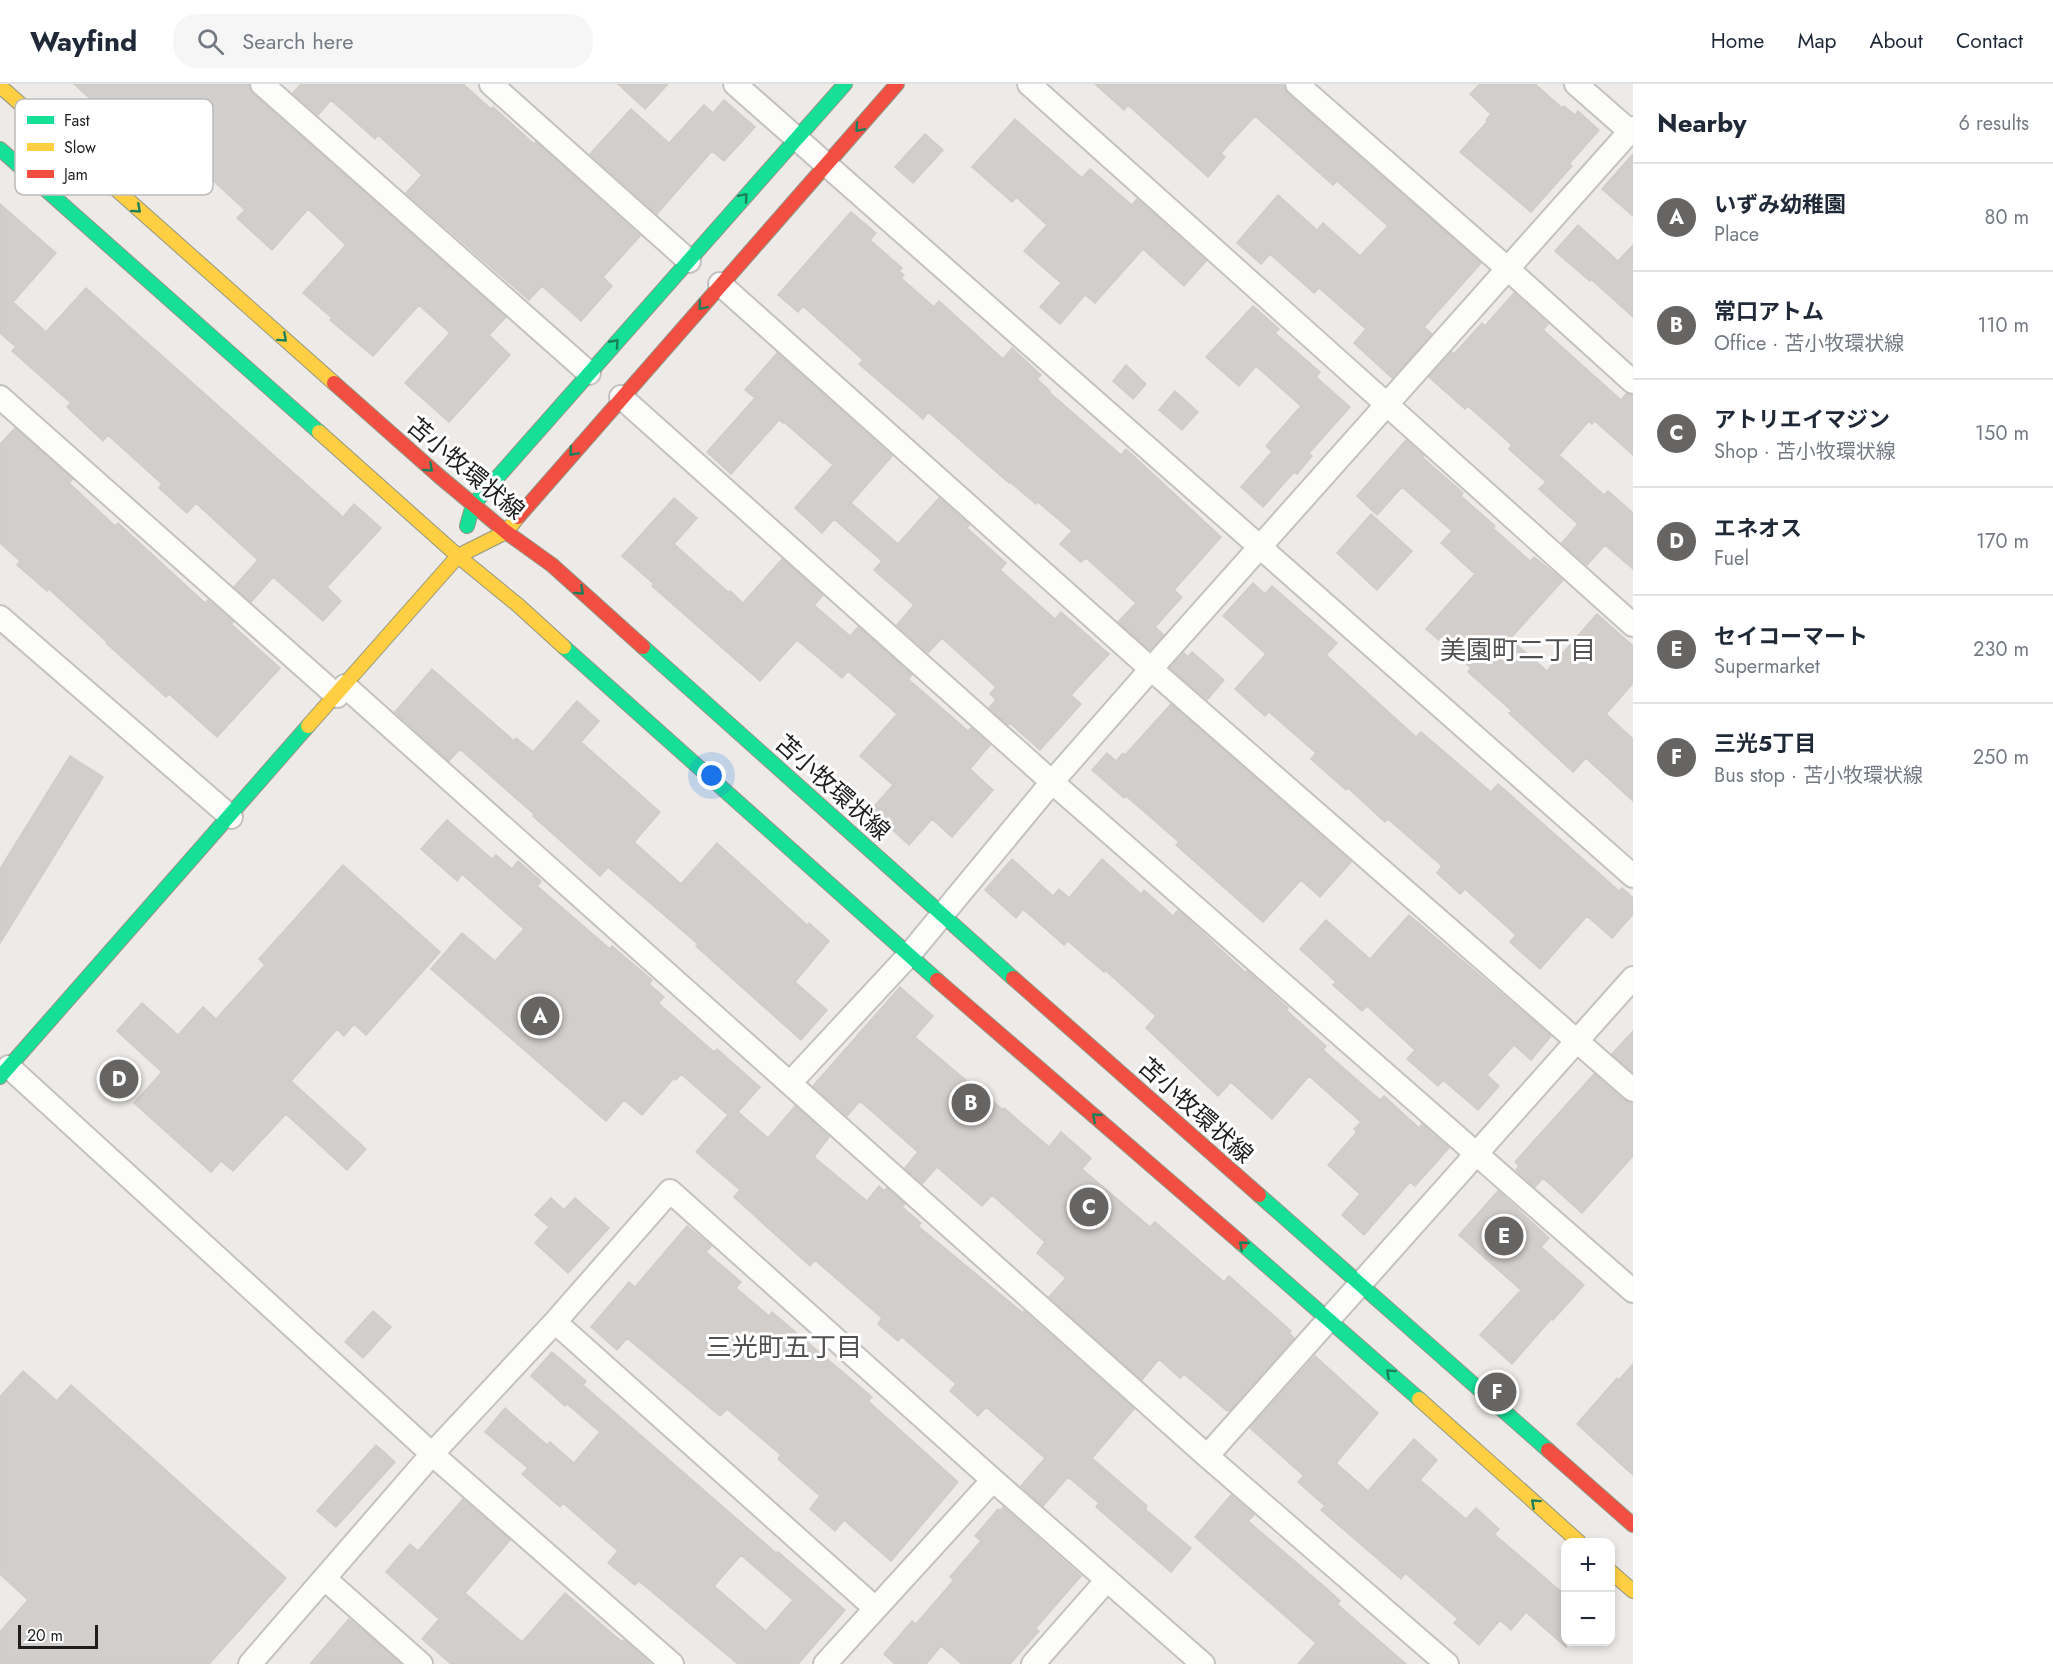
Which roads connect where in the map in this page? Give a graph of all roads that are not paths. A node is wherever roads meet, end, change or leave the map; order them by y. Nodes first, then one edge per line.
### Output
1 (262, 84) edge
2 (491, 84) edge
3 (735, 84) edge
4 (845, 84) edge
5 (897, 84) edge
6 (1029, 84) edge
7 (1297, 84) edge
8 (1576, 84) edge
9 (1632, 131) edge
10 (796, 138) junction
11 (0, 149) edge
12 (15, 162) edge
13 (826, 165) junction
14 (52, 195) edge
15 (122, 195) edge
16 (688, 261) junction
17 (1509, 270) junction
18 (720, 284) junction
19 (589, 373) junction
20 (1633, 382) edge
21 (0, 397) edge
22 (621, 397) junction
23 (1387, 404) junction
24 (473, 505) junction
25 (506, 532) junction
26 (1259, 548) junction
27 (458, 556) junction
28 (0, 617) edge
29 (1633, 624) edge
30 (1150, 669) junction
31 (341, 691) junction
32 (1052, 782) junction
33 (231, 817) junction
34 (1633, 876) edge
35 (943, 915) junction
36 (909, 955) junction
37 (1633, 978) edge
38 (1578, 1041) junction
39 (5, 1072) edge
40 (790, 1083) junction
41 (1633, 1090) edge
42 (1476, 1153) junction
43 (1359, 1284) junction
44 (1633, 1291) edge
45 (1329, 1320) junction
46 (555, 1322) junction
47 (432, 1454) junction
48 (1207, 1456) junction
49 (993, 1480) junction
50 (1633, 1525) edge
51 (1574, 1538) edge
52 (1615, 1575) edge
53 (325, 1579) junction
54 (1107, 1580) junction
55 (1633, 1591) edge
56 (875, 1608) junction
57 (250, 1664) edge
58 (421, 1664) edge
59 (672, 1664) edge
60 (825, 1664) edge
61 (1033, 1664) edge
62 (1203, 1664) edge
63 (1447, 1664) edge

1 - 19 street
2 - 16 street
3 - 10 street
4 - 10 main road
5 -> 13 main road
6 - 23 street
7 - 17 street
8 - 9 street
9 - 17 street
10 - 13 street
16 -> 10 main road
11 - 12 main road
13 - 18 main road
13 - 26 street
14 - 27 main road
15 -> 24 main road, 苫小牧環状線
19 -> 16 main road
17 - 20 street
17 - 23 street
18 -> 22 main road
18 - 30 street
19 - 24 main road
21 - 31 street
22 -> 25 main road
22 - 32 street
23 - 26 street
23 - 29 street
24 - 25 main road, 苫小牧環状線
24 - 27 main road
25 - 27 main road
25 -> 35 main road, 苫小牧環状線
26 - 30 street
26 - 34 street
27 - 31 main road
27 - 36 main road
28 - 33 street
30 - 32 street
30 - 38 street
31 - 33 main road
31 - 40 street
32 - 35 street
32 - 42 street
33 - 39 main road
35 - 36 street
35 - 43 main road, 苫小牧環状線
36 - 40 street
45 -> 36 main road
37 - 38 street
38 - 41 street
38 - 42 street
39 - 47 street
40 - 48 street
42 - 43 street
42 - 44 street
43 - 45 street
43 - 50 main road, 苫小牧環状線
45 - 48 street
51 -> 45 main road
46 - 47 street
46 - 49 street
46 - 56 street
47 - 53 street
47 - 59 street
48 - 63 street
49 - 54 street
49 - 56 street
52 - 55 main road
53 - 57 street
53 - 58 street
54 - 61 street
54 - 62 street
56 - 60 street

